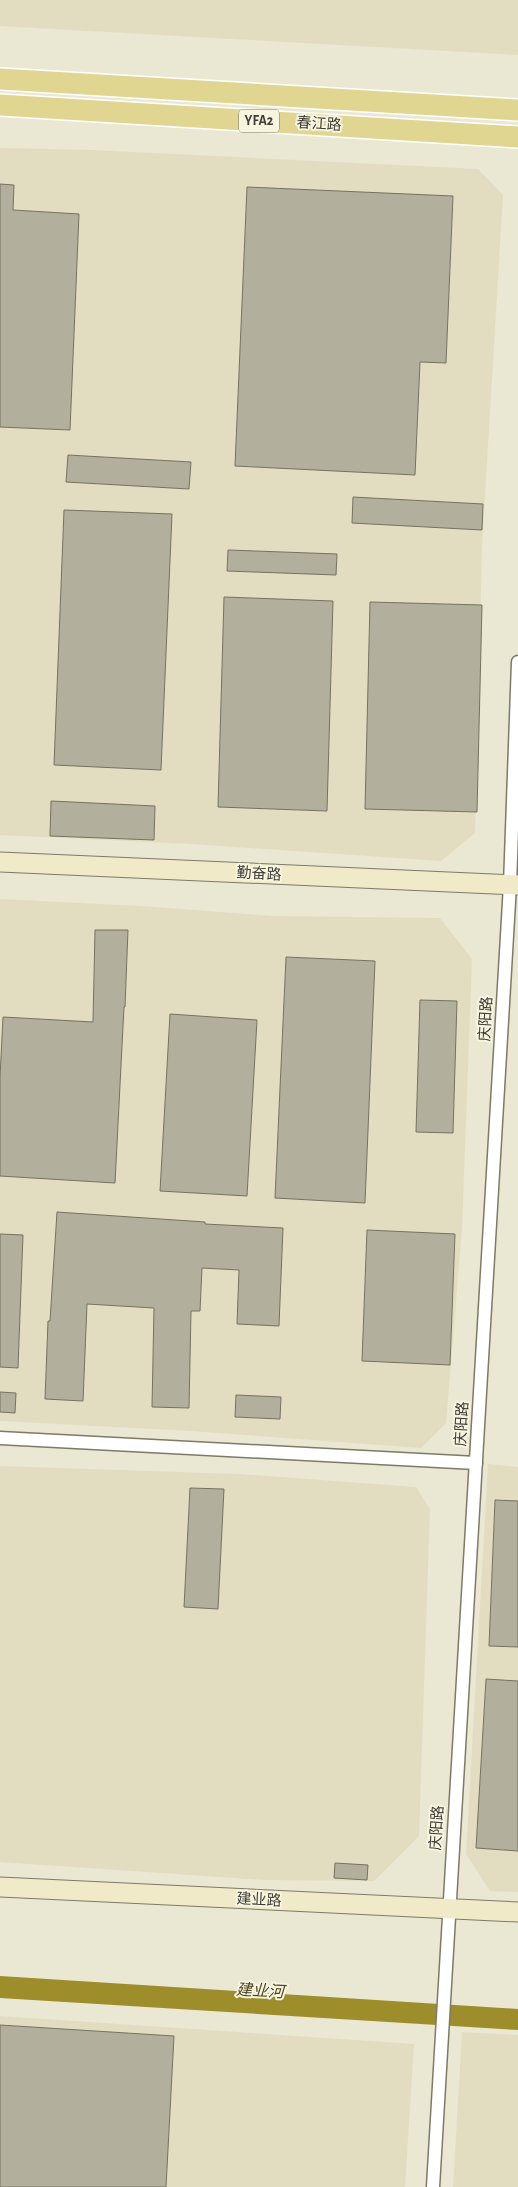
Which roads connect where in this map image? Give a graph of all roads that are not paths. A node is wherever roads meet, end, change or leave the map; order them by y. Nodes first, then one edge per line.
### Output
1 (0, 79) edge
2 (0, 105) edge
3 (518, 110) edge
4 (518, 136) edge
5 (518, 662) edge
6 (0, 862) edge
7 (514, 885) edge
8 (0, 1438) edge
9 (476, 1463) junction
10 (0, 1887) edge
11 (448, 1910) junction
12 (518, 1912) edge
13 (434, 2187) edge

1 - 3 main road, 春江路 / YFA2
2 - 4 main road, 春江路 / YFA2
5 - 7 street, 庆阳路
6 - 7 street, 勤奋路
7 - 9 street, 庆阳路
8 - 9 street
9 - 11 street, 庆阳路
10 - 11 street, 建业路
11 - 12 street, 建业路
11 - 13 street, 庆阳路

